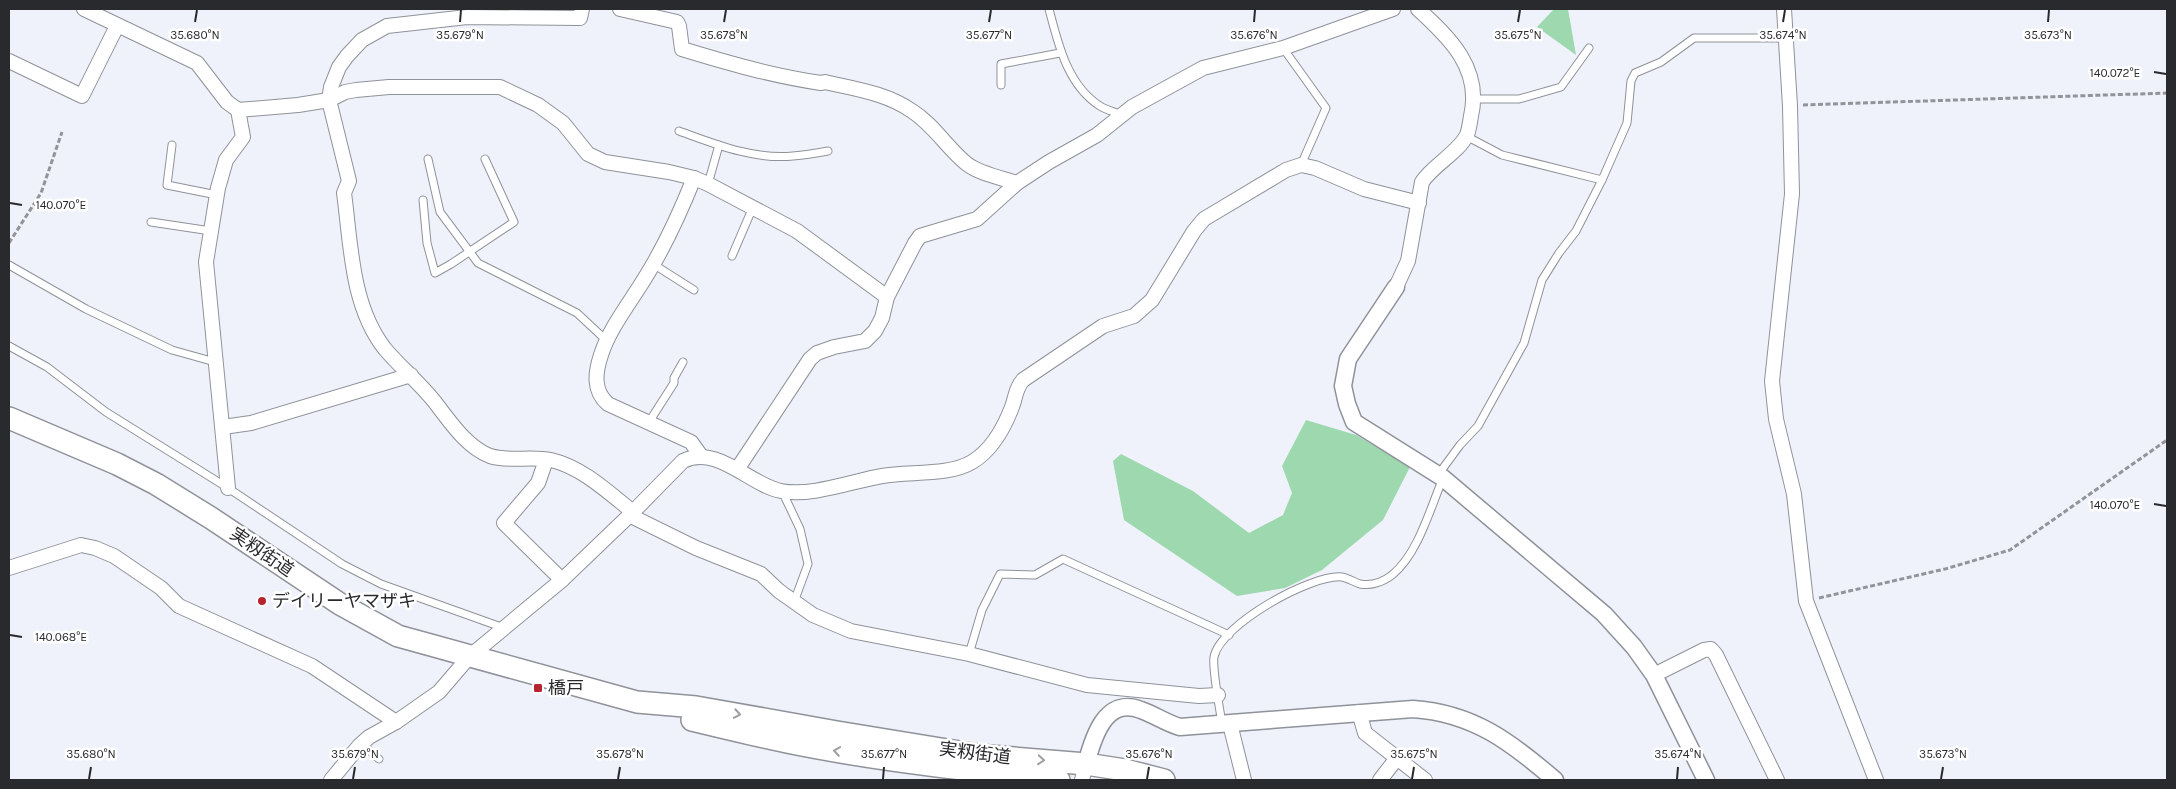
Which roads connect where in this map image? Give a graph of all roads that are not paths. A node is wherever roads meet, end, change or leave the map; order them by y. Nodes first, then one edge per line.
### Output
1 (84, 9) edge
2 (582, 9) edge
3 (620, 9) edge
4 (1049, 9) edge
5 (1393, 9) edge
6 (1418, 9) edge
7 (1784, 9) edge
8 (679, 15) edge
9 (117, 26) junction
10 (1786, 38) junction
11 (1283, 48) junction
12 (1589, 48) dead end
13 (1060, 53) junction
14 (9, 61) edge
15 (1000, 85) dead end
16 (1474, 99) junction
17 (330, 100) junction
18 (238, 110) junction
19 (1122, 114) junction
20 (679, 131) dead end
21 (1466, 136) junction
22 (172, 145) dead end
23 (719, 145) junction
24 (828, 151) dead end
25 (428, 159) dead end
26 (485, 159) dead end
27 (1301, 165) junction
28 (694, 178) junction
29 (1602, 180) junction
30 (1018, 183) junction
31 (708, 184) junction
32 (217, 195) junction
33 (423, 200) dead end
34 (1419, 203) junction
35 (753, 207) junction
36 (151, 222) dead end
37 (211, 231) junction
38 (470, 252) junction
39 (732, 256) dead end
40 (653, 264) junction
41 (9, 265) edge
42 (1396, 287) joint
43 (694, 290) dead end
44 (887, 297) junction
45 (607, 341) junction
46 (9, 346) edge
47 (215, 362) junction
48 (683, 362) dead end
49 (411, 375) junction
50 (9, 418) edge
51 (650, 422) junction
52 (223, 427) junction
53 (701, 456) junction
54 (546, 460) junction
55 (738, 468) junction
56 (1440, 477) junction
57 (228, 488) junction
58 (782, 491) junction
59 (631, 514) junction
60 (9, 568) edge
61 (562, 580) junction
62 (794, 602) junction
63 (504, 628) junction
64 (1229, 635) junction
65 (969, 654) junction
66 (469, 657) junction
67 (1654, 675) junction
68 (1218, 695) junction
69 (637, 702) junction
70 (1359, 712) junction
71 (396, 722) junction
72 (1226, 724) junction
73 (362, 744) junction
74 (1397, 758) junction
75 (379, 759) dead end
76 (1084, 772) edge
77 (945, 774) edge
78 (1008, 778) edge
79 (331, 780) edge
80 (1059, 780) edge
81 (1164, 780) edge
82 (1244, 780) edge
83 (1380, 780) edge
84 (1425, 780) edge
85 (1555, 780) edge
86 (1706, 780) edge
87 (1777, 780) edge
88 (1876, 780) edge

1 - 9 street
2 - 17 street
3 - 8 street
4 - 13 lane
5 - 11 street
6 - 16 street
7 - 10 street
8 - 30 street
9 - 14 street
9 - 18 street
10 - 29 lane
10 - 88 street
11 - 19 street
11 - 27 lane
12 - 16 lane
13 - 15 lane
13 - 19 lane
16 - 21 street
17 - 18 street
17 - 28 street
17 - 49 street
18 - 32 street
19 - 30 street
20 - 23 lane
21 - 29 lane
21 - 34 street
22 - 32 lane
23 - 24 lane
23 - 31 lane
25 - 38 lane
26 - 38 lane
27 - 34 street
27 - 58 street
28 - 31 street
28 - 40 street
29 - 56 lane
30 - 44 street
31 - 35 street
32 - 37 street
33 - 38 lane
34 - 42 street
35 - 39 lane
35 - 44 street
36 - 37 lane
37 - 47 street
38 - 45 lane
40 - 43 lane
40 - 45 street
41 - 47 lane
42 - 56 street
44 - 55 street
45 - 51 street
46 - 57 lane
47 - 52 street
48 - 51 lane
49 - 52 street
49 - 54 street
50 - 66 main road, 実籾街道
51 - 53 street
52 - 57 street
53 - 55 street
53 - 59 street
54 - 59 street
54 - 61 street
55 - 58 street
56 - 64 lane
56 - 67 street
57 - 63 lane
58 - 62 lane
59 - 61 street
59 - 62 street
60 - 71 street
61 - 63 street
62 - 65 street
63 - 66 street
64 - 65 lane
64 - 68 lane
65 - 68 street
66 - 69 main road, 実籾街道
66 - 71 street
67 - 86 street
67 - 87 street
68 - 72 lane
69 -> 76 main road, 実籾街道
77 -> 69 main road, 実籾街道
70 - 72 street
70 - 74 street
70 - 85 street
71 - 73 street
72 - 76 street
72 - 82 street
73 - 75 lane
73 - 79 street
74 - 83 street
74 - 84 street
76 - 81 main road, 実籾街道
77 - 78 main road, 実籾街道
78 - 80 main road, 実籾街道

